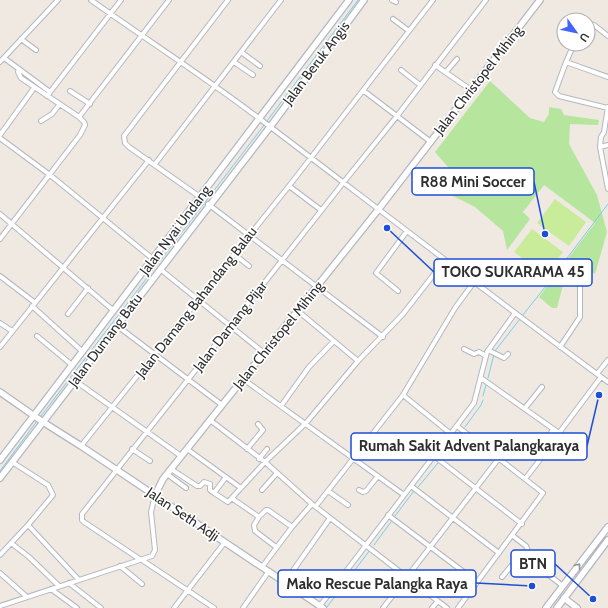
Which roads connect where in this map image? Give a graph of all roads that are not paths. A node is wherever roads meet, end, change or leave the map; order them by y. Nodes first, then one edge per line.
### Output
1 (58, 0) edge
2 (91, 0) edge
3 (121, 0) edge
4 (169, 0) edge
5 (228, 0) edge
6 (281, 0) edge
7 (349, 0) edge
8 (364, 0) edge
9 (433, 0) edge
10 (486, 0) edge
11 (540, 0) edge
12 (110, 14) junction
13 (393, 20) dead end
14 (596, 27) edge
15 (409, 31) junction
16 (144, 35) junction
17 (608, 36) edge
18 (22, 39) junction
19 (36, 50) dead end
20 (241, 52) junction
21 (570, 52) edge
22 (4, 58) junction
23 (457, 59) dead end
24 (0, 62) edge
25 (180, 62) junction
26 (234, 62) junction
27 (566, 62) junction
28 (435, 65) junction
29 (260, 66) dead end
30 (19, 69) junction
31 (401, 70) dead end
32 (446, 72) junction
33 (253, 75) dead end
34 (608, 77) edge
35 (420, 85) junction
36 (216, 86) junction
37 (34, 88) junction
38 (471, 90) junction
39 (70, 91) dead end
40 (364, 91) junction
41 (50, 92) junction
42 (47, 96) junction
43 (90, 104) junction
44 (59, 105) junction
45 (608, 107) edge
46 (397, 116) junction
47 (79, 118) junction
48 (260, 119) junction
49 (41, 121) dead end
50 (269, 126) junction
51 (0, 135) edge
52 (0, 138) edge
53 (431, 142) junction
54 (608, 145) edge
55 (600, 147) junction
56 (310, 158) junction
57 (149, 160) junction
58 (155, 164) junction
59 (50, 174) junction
60 (343, 183) junction
61 (289, 186) junction
62 (608, 190) edge
63 (200, 197) junction
64 (208, 204) junction
65 (321, 210) junction
66 (378, 210) junction
67 (0, 214) edge
68 (104, 217) junction
69 (12, 223) junction
70 (407, 232) junction
71 (249, 235) junction
72 (0, 239) edge
73 (234, 254) junction
74 (153, 259) junction
75 (282, 260) junction
76 (445, 260) junction
77 (63, 266) junction
78 (249, 266) dead end
79 (159, 269) junction
80 (0, 276) edge
81 (580, 279) dead end
82 (474, 282) junction
83 (317, 287) junction
84 (88, 288) junction
85 (398, 291) dead end
86 (198, 300) junction
87 (33, 304) junction
88 (114, 311) junction
89 (298, 311) junction
90 (68, 314) dead end
91 (518, 315) junction
92 (0, 322) edge
93 (116, 325) junction
94 (231, 326) junction
95 (12, 331) junction
96 (37, 336) dead end
97 (383, 337) junction
98 (334, 341) junction
99 (0, 347) edge
100 (560, 347) junction
101 (464, 348) dead end
102 (490, 351) junction
103 (83, 352) junction
104 (264, 353) junction
105 (155, 354) junction
106 (508, 354) dead end
107 (486, 356) junction
108 (608, 360) edge
109 (358, 361) junction
110 (72, 365) junction
111 (599, 376) junction
112 (188, 378) junction
113 (243, 379) junction
114 (483, 379) junction
115 (74, 380) junction
116 (608, 382) edge
117 (542, 387) dead end
118 (0, 392) edge
119 (402, 395) junction
120 (222, 405) junction
121 (281, 406) junction
122 (113, 407) junction
123 (525, 408) junction
124 (34, 417) junction
125 (210, 420) junction
126 (42, 422) junction
127 (306, 423) junction
128 (258, 424) dead end
129 (459, 427) junction
130 (553, 430) junction
131 (146, 431) junction
132 (451, 434) junction
133 (513, 440) dead end
134 (81, 446) junction
135 (132, 449) junction
136 (247, 449) junction
137 (267, 449) dead end
138 (186, 450) junction
139 (181, 456) junction
140 (259, 458) junction
141 (353, 458) junction
142 (436, 458) junction
143 (499, 458) junction
144 (0, 460) edge
145 (150, 461) dead end
146 (12, 462) junction
147 (265, 462) junction
148 (171, 469) junction
149 (117, 470) junction
150 (276, 473) junction
151 (167, 474) junction
152 (378, 476) junction
153 (226, 477) junction
154 (0, 478) edge
155 (525, 479) junction
156 (413, 487) junction
157 (186, 488) dead end
158 (241, 488) junction
159 (476, 488) junction
160 (262, 490) dead end
161 (359, 490) dead end
162 (328, 491) junction
163 (214, 493) junction
164 (155, 495) junction
165 (404, 495) junction
166 (233, 499) junction
167 (314, 505) junction
168 (348, 506) dead end
169 (259, 517) junction
170 (391, 517) junction
171 (330, 518) junction
172 (454, 518) junction
173 (522, 524) junction
174 (28, 525) junction
175 (292, 527) junction
176 (608, 527) edge
177 (513, 536) junction
178 (608, 540) edge
179 (225, 542) junction
180 (11, 543) junction
181 (276, 547) junction
182 (368, 547) junction
183 (431, 547) junction
184 (499, 553) junction
185 (0, 555) edge
186 (587, 555) junction
187 (530, 559) junction
188 (142, 560) junction
189 (593, 560) junction
190 (120, 566) junction
191 (262, 567) junction
192 (269, 571) junction
193 (0, 573) edge
194 (407, 577) junction
195 (502, 577) dead end
196 (79, 580) junction
197 (285, 582) junction
198 (477, 582) junction
199 (70, 583) junction
200 (142, 584) dead end
201 (59, 586) junction
202 (563, 586) junction
203 (51, 589) junction
204 (188, 592) junction
205 (27, 597) junction
206 (564, 598) junction
207 (438, 601) junction
208 (0, 606) edge
209 (320, 607) edge
210 (385, 607) edge
211 (77, 608) edge
212 (99, 608) edge
213 (174, 608) edge
214 (214, 608) edge
215 (243, 608) edge
216 (432, 608) edge
217 (447, 608) edge
218 (458, 608) edge
219 (546, 608) edge
220 (557, 608) edge
221 (577, 608) edge

1 - 18 street
2 - 12 street
3 - 12 street
4 - 16 street
5 - 25 street
6 - 20 street
7 - 48 street, Jalan Nyai Undang
8 - 50 street, Jalan Beruk Angis
9 - 15 street, Jalan Damang Bahandang Balau
10 - 28 street, Jalan Damang Pijar
11 - 38 street, Jalan Christopel Mihing
12 - 16 street
12 - 41 street
13 - 15 street
14 - 17 street
15 - 40 street, Jalan Damang Bahandang Balau
16 - 25 street
16 - 43 street
18 - 19 street
18 - 22 street
20 - 26 street
20 - 29 street
21 - 27 street
22 - 24 street
22 - 30 street
23 - 32 street
25 - 36 street
25 - 57 street
26 - 33 street
26 - 36 street
27 - 34 street
27 - 45 street
28 - 32 street
28 - 35 street, Jalan Damang Pijar
30 - 37 street
30 - 41 street
31 - 35 street
32 - 38 street
35 - 46 street, Jalan Damang Pijar
36 - 48 street
36 - 58 street
37 - 42 street
37 - 51 street
38 - 53 street, Jalan Christopel Mihing
39 - 43 street
40 - 46 street
40 - 56 street, Jalan Damang Bahandang Balau
41 - 42 street
42 - 44 street
43 - 47 street
44 - 47 street
44 - 49 street
45 - 55 street
46 - 53 street
46 - 60 street, Jalan Damang Pijar
47 - 59 street
48 - 50 street
48 - 63 street, Jalan Nyai Undang
50 - 56 street
50 - 64 street, Jalan Dumang Batu
52 - 59 street
53 - 66 street, Jalan Christopel Mihing
54 - 55 street
55 - 62 street
56 - 60 street
56 - 61 street, Jalan Damang Bahandang Balau
57 - 58 street
57 - 68 street
58 - 63 street
59 - 68 street
59 - 69 street
60 - 65 street, Jalan Damang Pijar
60 - 66 street
61 - 65 street
61 - 71 street, Jalan Damang Bahandang Balau
63 - 74 street, Jalan Nyai Undang
64 - 71 street
64 - 79 street, Jalan Dumang Batu
65 - 75 street, Jalan Damang Pijar
66 - 70 street
66 - 83 street, Jalan Christopel Mihing
67 - 69 street
68 - 74 street
68 - 77 street
69 - 72 street
69 - 77 street
70 - 76 street
70 - 85 street
71 - 73 street, Jalan Damang Bahandang Balau
71 - 75 street
73 - 78 street
73 - 86 street, Jalan Damang Bahandang Balau
74 - 88 street, Jalan Nyai Undang
75 - 83 street
75 - 94 street, Jalan Damang Pijar
76 - 82 street
76 - 97 street
77 - 84 street
77 - 87 street
79 - 86 street
79 - 93 street, Jalan Dumang Batu
80 - 87 street
81 - 100 street
82 - 91 street
82 - 119 street
83 - 89 street, Jalan Christopel Mihing
83 - 97 street
84 - 88 street
84 - 90 street
86 - 94 street
86 - 105 street, Jalan Damang Bahandang Balau
87 - 95 street
87 - 103 street
88 - 103 street, Jalan Nyai Undang
89 - 98 street
89 - 104 street, Jalan Christopel Mihing
91 - 100 street
91 - 102 street
92 - 95 street
93 - 105 street
93 - 115 street, Jalan Dumang Batu
94 - 104 street
94 - 112 street, Jalan Damang Pijar
95 - 99 street
96 - 110 street
97 - 109 street
98 - 109 street
98 - 121 street
100 - 111 street
101 - 107 street
102 - 106 street
102 - 107 street
103 - 110 street, Jalan Nyai Undang
104 - 113 street, Jalan Christopel Mihing
105 - 112 street
105 - 122 street, Jalan Damang Bahandang Balau
107 - 114 street
108 - 111 street
109 - 127 street
110 - 124 street, Jalan Nyai Undang
111 - 116 street
111 - 130 street
112 - 120 street
112 - 131 street, Jalan Damang Pijar
113 - 120 street, Jalan Christopel Mihing
113 - 121 street
114 - 123 street
114 - 129 street
115 - 122 street
115 - 126 street, Jalan Dumang Batu
117 - 123 street
118 - 124 street
119 - 132 street
119 - 141 street
120 - 125 street, Jalan Christopel Mihing
121 - 127 street
122 - 131 street
122 - 134 street, Jalan Damang Bahandang Balau
123 - 130 street
124 - 126 street, Jalan Seth Adji
124 - 144 street, Jalan Nyai Undang
125 - 136 street
125 - 138 street, Jalan Christopel Mihing
126 - 134 street, Jalan Seth Adji
126 - 146 street, Jalan Dumang Batu
127 - 141 street
127 - 147 street
128 - 136 street
129 - 132 street
129 - 143 street
130 - 155 street
131 - 135 street, Jalan Damang Pijar
131 - 139 street
132 - 142 street
133 - 143 street
134 - 149 street, Jalan Seth Adji
135 - 145 street
135 - 149 street, Jalan Damang Pijar
136 - 140 street
137 - 140 street
138 - 139 street, Jalan Christopel Mihing
138 - 153 street
139 - 148 street, Jalan Christopel Mihing
140 - 147 street
141 - 152 street
141 - 162 street
142 - 156 street
142 - 159 street
143 - 155 street
143 - 159 street
146 - 154 street, Jalan Dumang Batu
146 - 174 street
147 - 150 street
147 - 158 street
148 - 151 street, Jalan Christopel Mihing
148 - 163 street
149 - 164 street, Jalan Seth Adji
149 - 188 street, Jalan Damang Pijar
150 - 160 street
150 - 167 street
151 - 157 street
151 - 164 street, Jalan Christopel Mihing
152 - 161 street
152 - 165 street
153 - 158 street
153 - 163 street
155 - 173 street
156 - 165 street
156 - 172 street
158 - 166 street
159 - 172 street
159 - 173 street
162 - 167 street
162 - 168 street
163 - 166 street
164 - 179 street, Jalan Seth Adji
164 - 188 street, Jalan Christopel Mihing
165 - 170 street
166 - 169 street
167 - 171 street
167 - 175 street
169 - 175 street
169 - 181 street
170 - 182 street
170 - 183 street
171 - 182 street
171 - 197 street
172 - 183 street
172 - 184 street
173 - 177 street
174 - 180 street
174 - 196 street
175 - 181 street
176 - 186 street
177 - 184 street
177 - 187 street
178 - 189 street
179 - 191 street, Jalan Seth Adji
179 - 204 street
180 - 185 street
180 - 201 street
181 - 191 street
182 - 194 street
182 - 209 street
183 - 194 street
183 - 198 street
184 - 198 street
186 - 189 street
202 -> 186 street
187 - 195 street
187 - 202 street
188 - 190 street
188 - 204 street
189 - 206 street
190 - 196 street
190 - 200 street
191 - 192 street, Jalan Seth Adji
192 - 197 street, Jalan Seth Adji
192 - 215 street
193 - 205 street
194 - 207 street
194 - 210 street
196 - 199 street
197 - 209 street, Jalan Seth Adji
198 - 218 street
199 - 201 street
199 - 212 street
201 - 203 street
202 - 219 street
203 - 205 street
203 - 211 street
204 - 213 street
204 - 214 street
205 - 208 street
206 - 220 street
206 - 221 street
207 - 216 street
207 - 217 street

